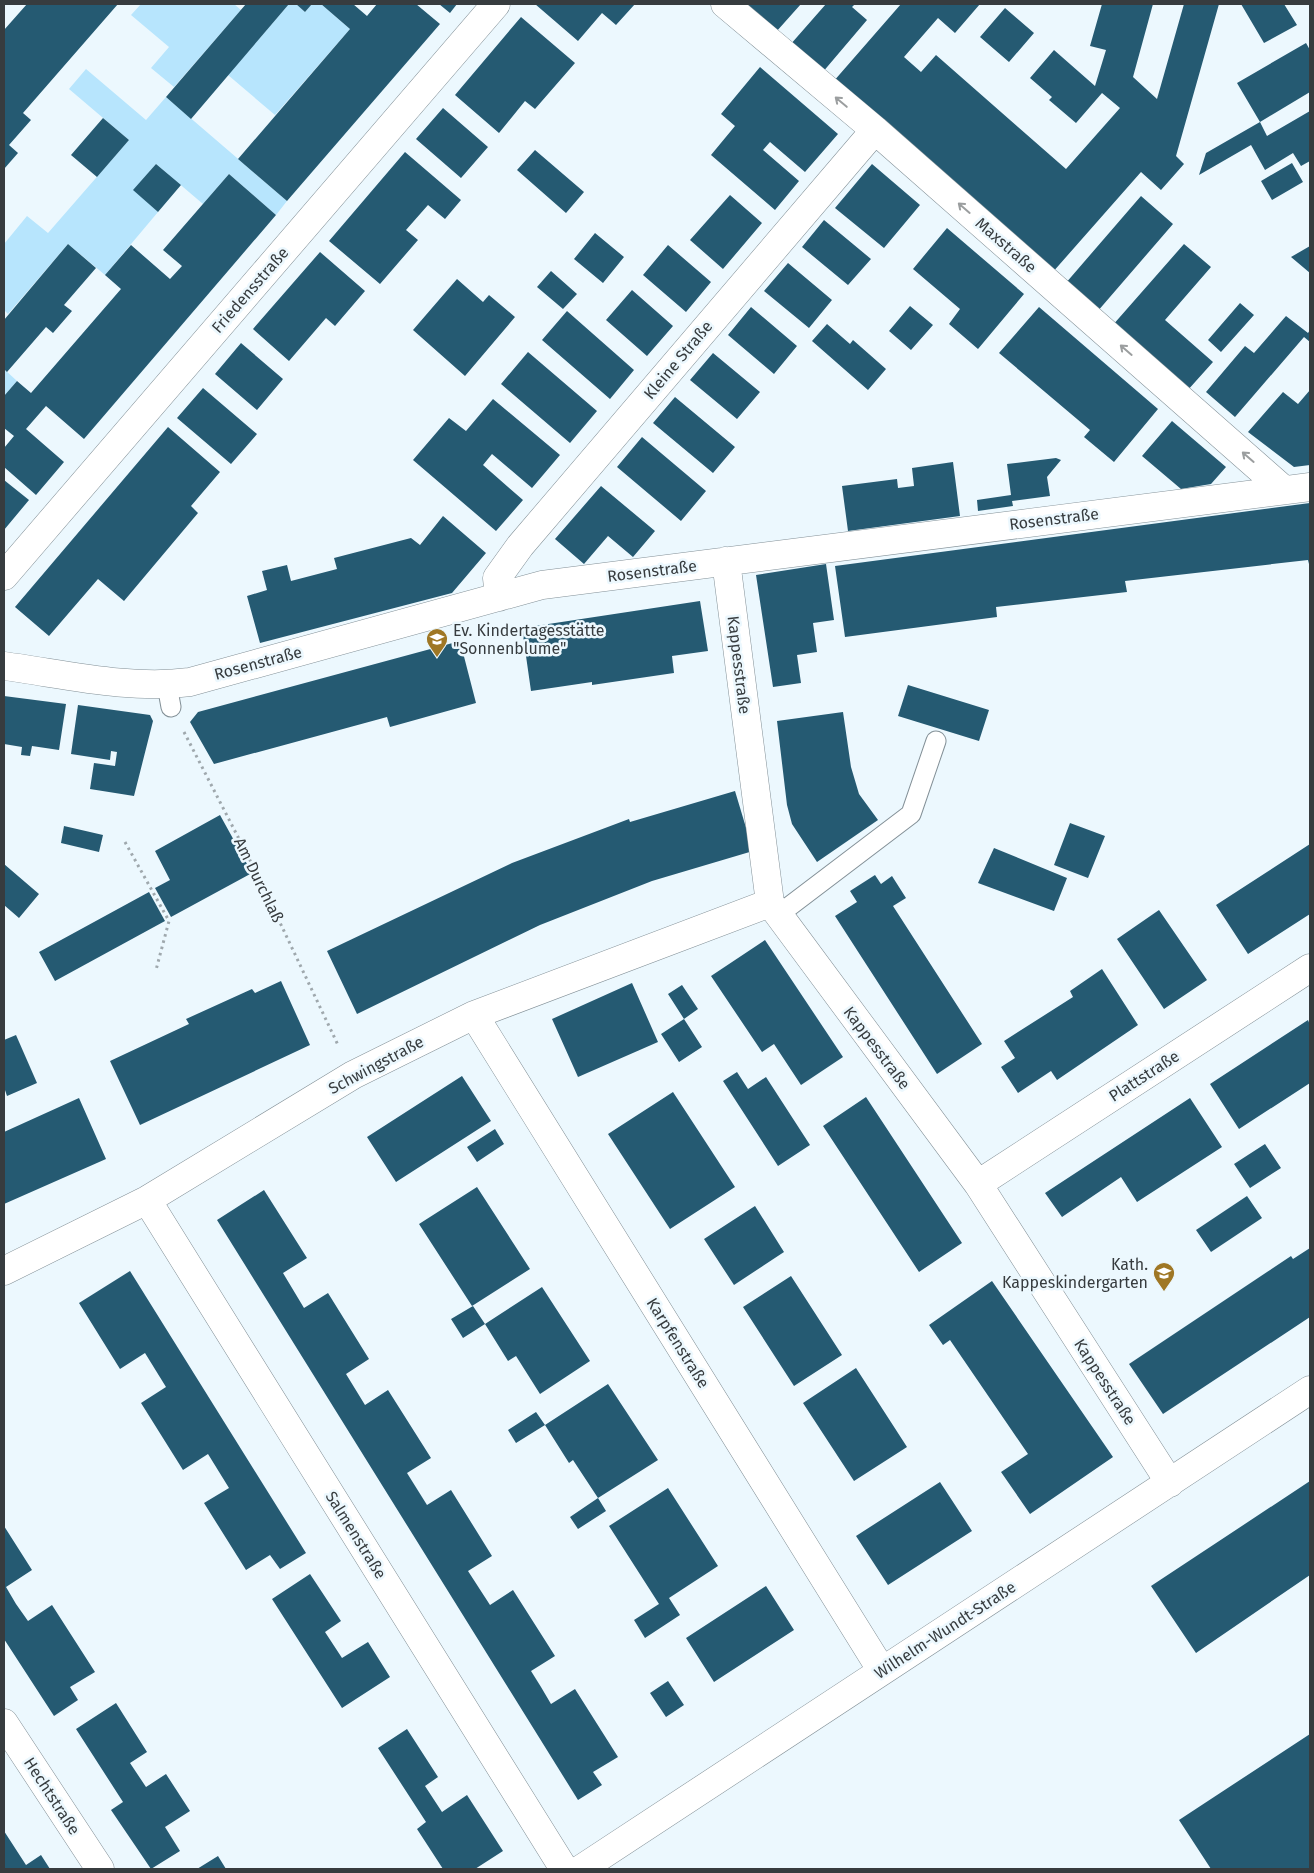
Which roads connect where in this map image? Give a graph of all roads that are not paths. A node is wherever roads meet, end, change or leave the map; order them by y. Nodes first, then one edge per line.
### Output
1 (496, 4) edge
2 (725, 4) edge
3 (875, 130) junction
4 (1297, 488) edge
5 (726, 561) junction
6 (4, 576) edge
7 (499, 597) junction
8 (4, 666) edge
9 (936, 741) dead end
10 (774, 909) junction
11 (1310, 968) edge
12 (474, 1015) junction
13 (978, 1184) junction
14 (147, 1200) junction
15 (4, 1271) edge
16 (1310, 1390) edge
17 (1170, 1483) junction
18 (882, 1671) junction
19 (4, 1723) edge
20 (100, 1869) edge
21 (564, 1869) edge
22 (580, 1869) edge

1 - 6 street, Friedensstraße
3 -> 2 street, Maxstraße
4 -> 3 street, Maxstraße
3 - 7 street, Kleine Straße
4 - 5 street, Rosenstraße
5 - 7 street, Rosenstraße
5 - 10 street, Kappesstraße
7 - 8 street, Rosenstraße
9 - 10 lane
10 - 12 street, Schwingstraße
10 - 13 street, Kappesstraße
11 - 13 street, Plattstraße
12 - 14 street, Schwingstraße
12 - 18 street, Karpfenstraße
13 - 17 street, Kappesstraße
14 - 15 street, Schwingstraße
14 - 21 street, Salmenstraße
16 - 17 street, Wilhelm-Wundt-Straße
17 - 18 street, Wilhelm-Wundt-Straße
18 - 22 street, Wilhelm-Wundt-Straße
19 - 20 street, Hechtstraße

